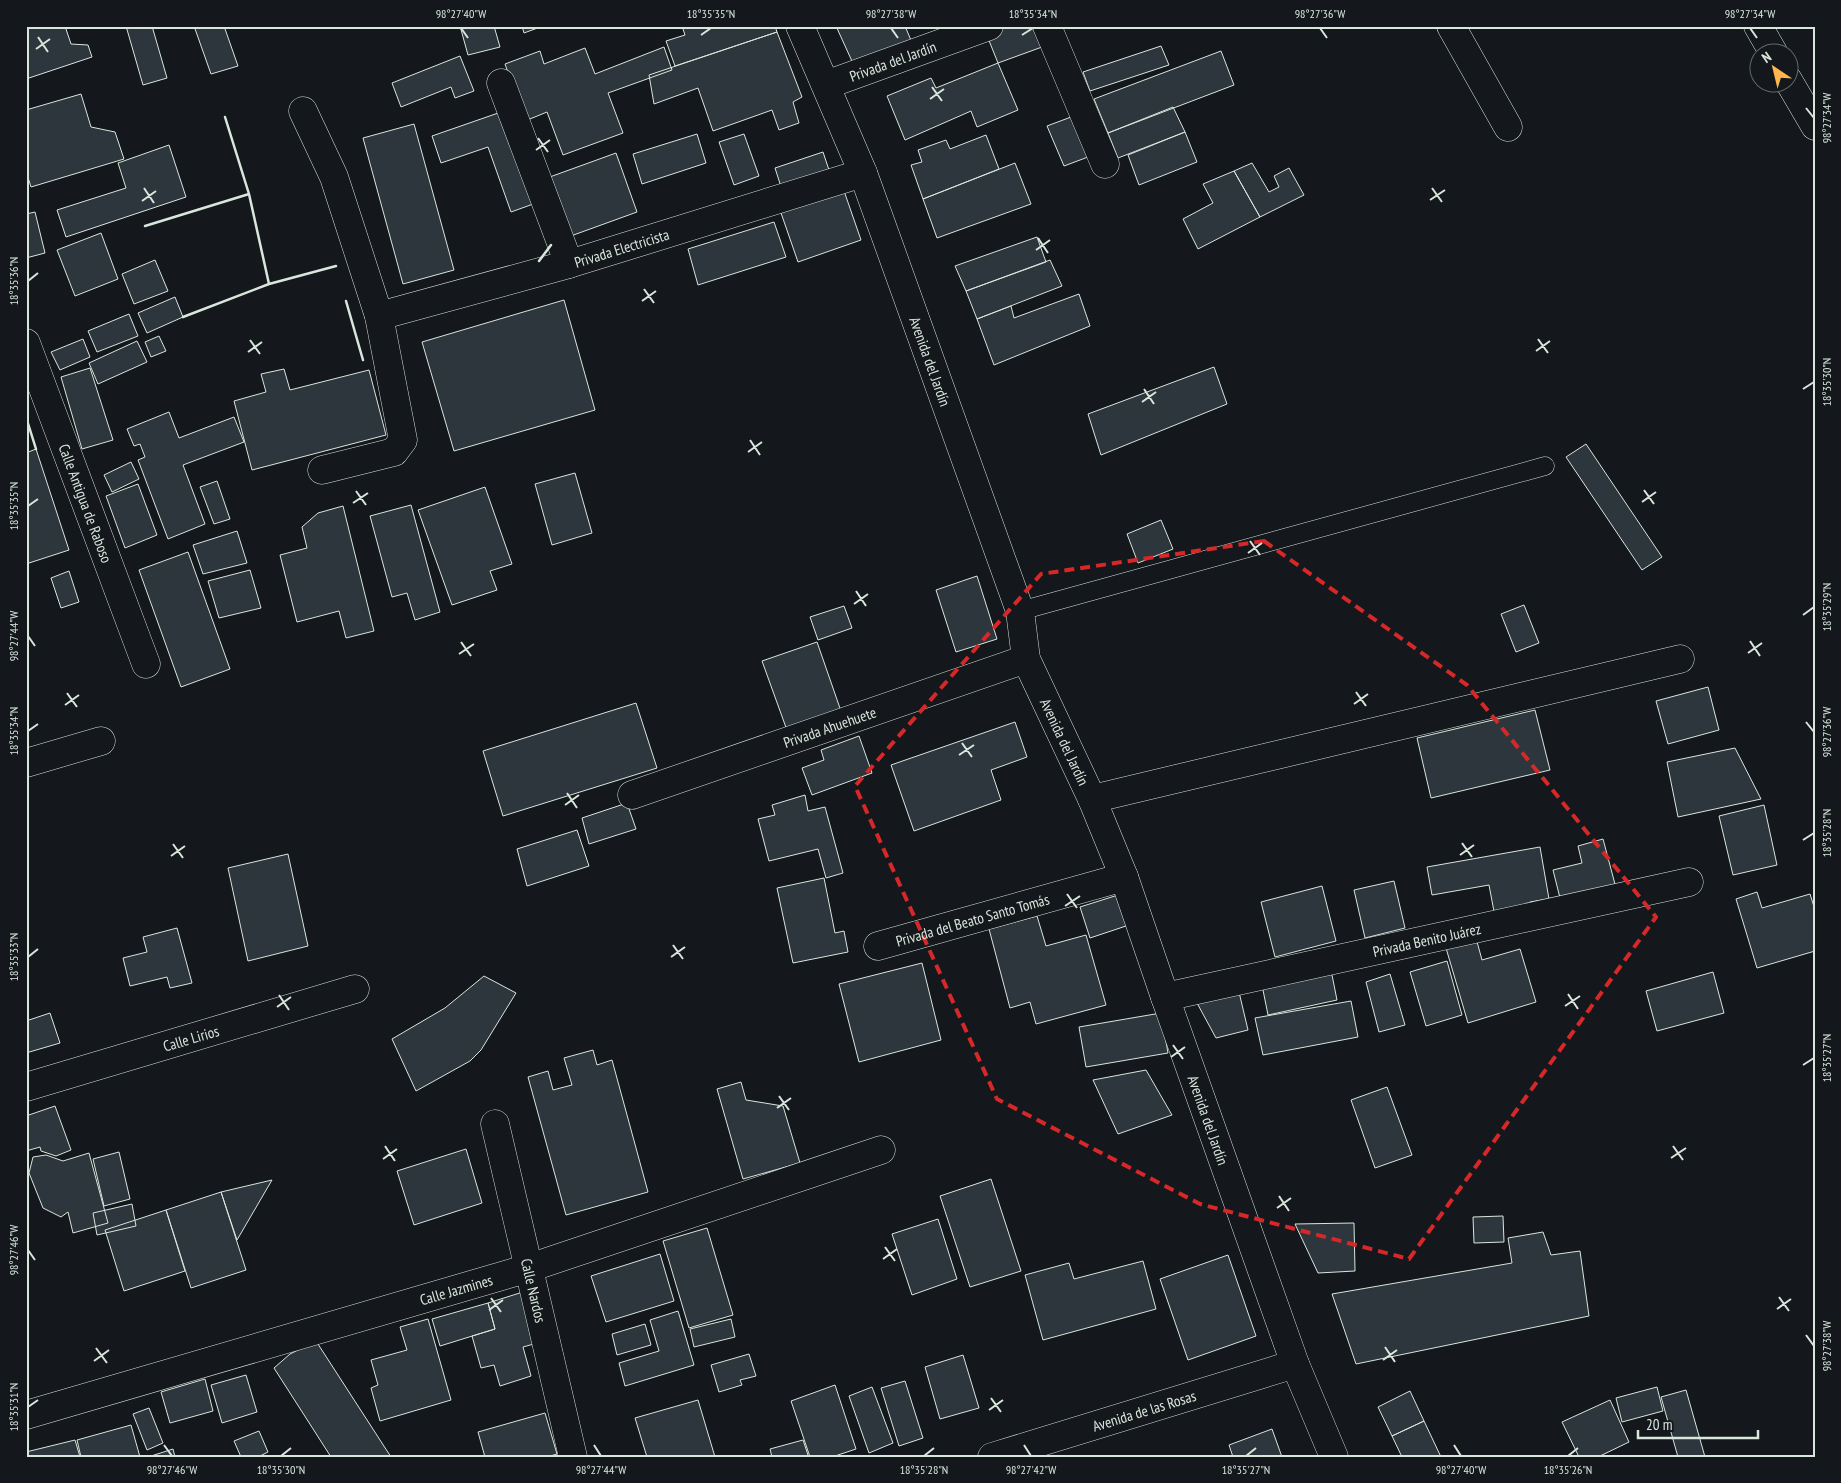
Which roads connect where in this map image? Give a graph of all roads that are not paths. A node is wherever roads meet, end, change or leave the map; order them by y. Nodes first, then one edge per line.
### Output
1 (800, 26) edge
2 (989, 26) edge
3 (1047, 26) edge
4 (1451, 26) edge
5 (1758, 26) edge
6 (1767, 42) edge
7 (501, 83) dead end
8 (826, 86) junction
9 (1795, 92) edge
10 (303, 111) dead end
11 (1815, 126) edge
12 (1508, 127) dead end
13 (1105, 164) dead end
14 (863, 174) junction
15 (569, 264) junction
16 (379, 316) junction
17 (26, 343) edge
18 (1545, 466) dead end
19 (322, 470) dead end
20 (1020, 610) junction
21 (1026, 659) junction
22 (1680, 659) dead end
23 (146, 664) dead end
24 (101, 741) dead end
25 (26, 763) edge
26 (632, 795) dead end
27 (1092, 799) junction
28 (1124, 877) junction
29 (1689, 882) dead end
30 (878, 946) dead end
31 (355, 989) dead end
32 (1165, 998) junction
33 (26, 1087) edge
34 (495, 1124) dead end
35 (881, 1150) dead end
36 (529, 1268) junction
37 (1295, 1364) junction
38 (26, 1415) edge
39 (573, 1457) edge
40 (992, 1457) edge
41 (1334, 1457) edge

1 - 8 street, Avenida del Jardín
2 - 8 street, Privada del Jardín
3 - 13 street
4 - 12 street
5 - 6 street
7 - 15 street
8 - 14 street, Avenida del Jardín
9 - 11 street
10 - 16 street
14 - 15 street, Privada Electricista
14 - 20 street, Avenida del Jardín
15 - 16 street, Privada Electricista
16 - 19 street
17 - 23 street, Calle Antigua de Raboso
18 - 20 lane
20 - 21 street, Avenida del Jardín
21 - 26 street, Privada Ahuehuete
21 - 27 street, Avenida del Jardín
22 - 27 street
24 - 25 street
27 - 28 street, Avenida del Jardín
28 - 30 street, Privada del Beato Santo Tomás
28 - 32 street, Avenida del Jardín
29 - 32 street, Privada Benito Juárez
31 - 33 street, Calle Lirios
32 - 37 street, Avenida del Jardín
34 - 36 street, Calle Nardos
35 - 36 street, Calle Jazmines
36 - 38 street, Calle Jazmines
36 - 39 street, Calle Nardos
37 - 40 street, Avenida de las Rosas
37 - 41 street, Avenida del Jardín

